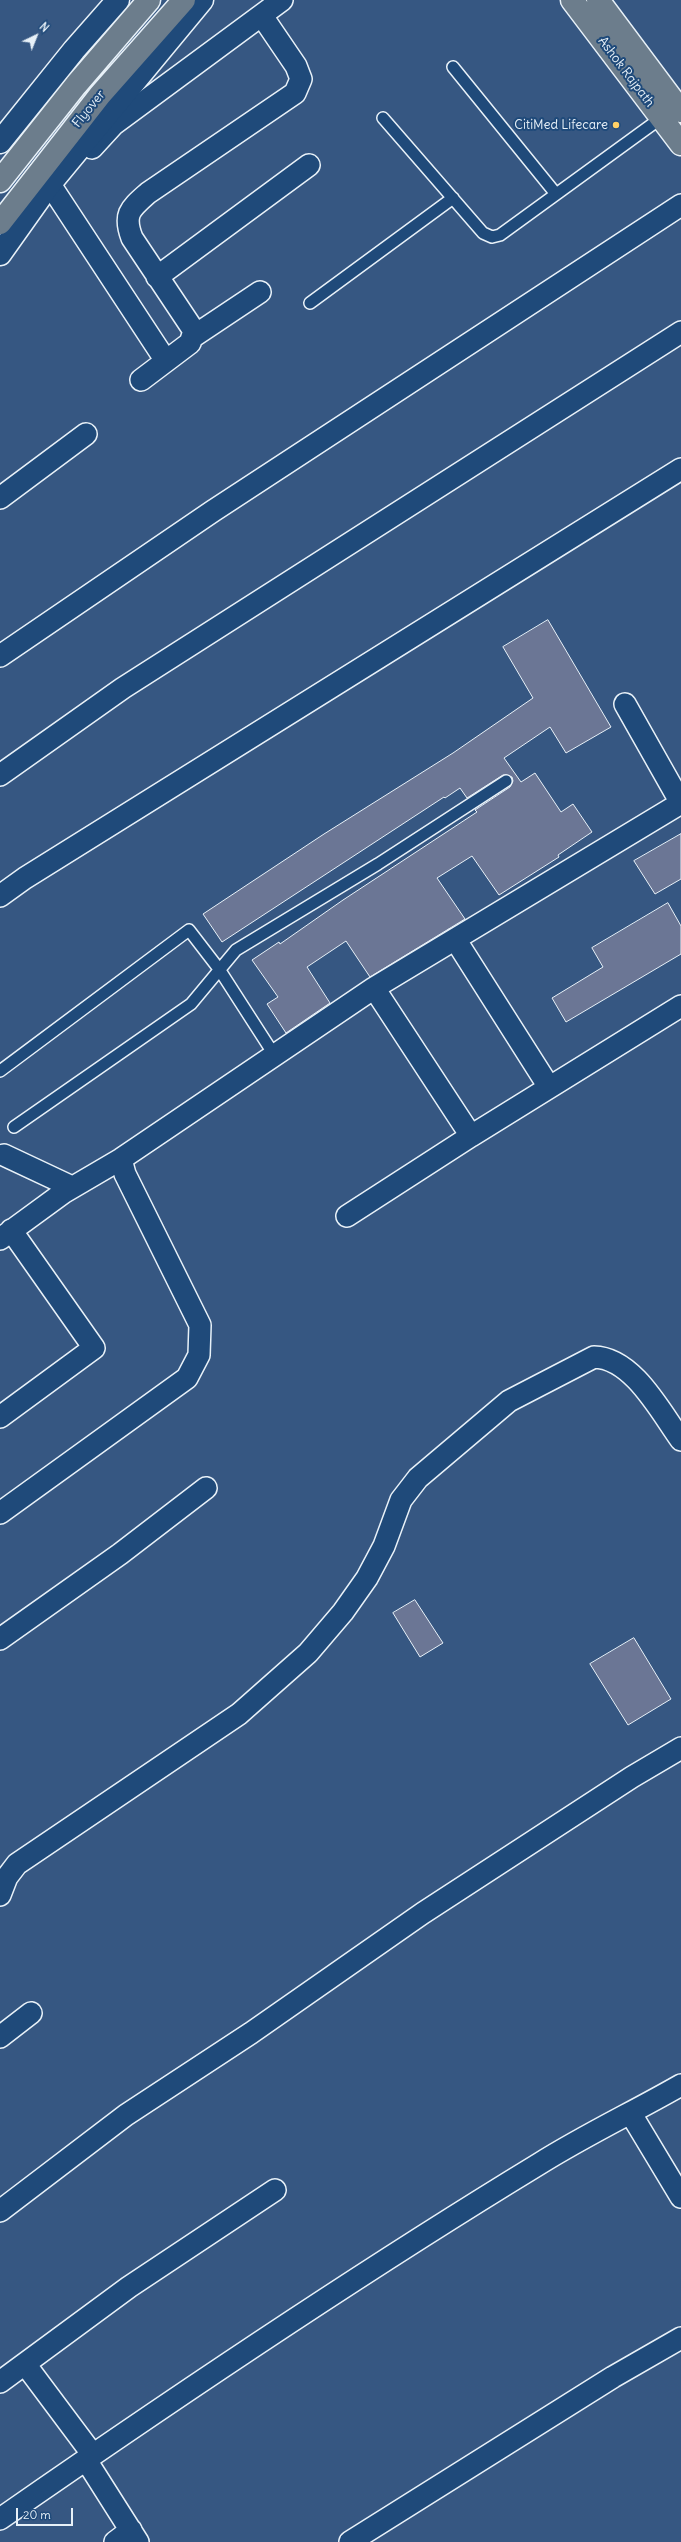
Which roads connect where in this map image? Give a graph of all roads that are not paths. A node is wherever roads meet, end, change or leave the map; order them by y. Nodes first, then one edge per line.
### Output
1 (118, 0) edge
2 (149, 0) edge
3 (184, 0) edge
4 (202, 0) edge
5 (282, 0) edge
6 (572, 0) edge
7 (598, 0) edge
8 (262, 16) junction
9 (453, 67) dead end
10 (681, 111) edge
11 (383, 118) dead end
12 (661, 118) junction
13 (0, 142) edge
14 (681, 144) edge
15 (309, 165) dead end
16 (0, 181) edge
17 (51, 187) junction
18 (556, 194) junction
19 (453, 198) junction
20 (681, 204) edge
21 (0, 223) edge
22 (0, 254) edge
23 (158, 277) junction
24 (260, 292) dead end
25 (310, 303) dead end
26 (681, 332) edge
27 (194, 336) junction
28 (166, 361) junction
29 (141, 380) dead end
30 (86, 434) dead end
31 (681, 469) edge
32 (0, 498) edge
33 (0, 656) edge
34 (625, 704) dead end
35 (0, 775) edge
36 (506, 781) dead end
37 (681, 803) edge
38 (0, 896) edge
39 (455, 939) junction
40 (219, 969) junction
41 (374, 988) junction
42 (681, 1006) edge
43 (275, 1056) junction
44 (0, 1071) edge
45 (549, 1087) junction
46 (14, 1127) dead end
47 (471, 1136) junction
48 (4, 1154) dead end
49 (121, 1159) junction
50 (72, 1187) junction
51 (346, 1216) dead end
52 (6, 1235) edge
53 (0, 1416) edge
54 (681, 1440) edge
55 (206, 1488) dead end
56 (0, 1513) edge
57 (0, 1639) edge
58 (681, 1748) edge
59 (0, 1894) edge
60 (32, 2013) dead end
61 (0, 2037) edge
62 (681, 2085) edge
63 (631, 2114) junction
64 (275, 2190) dead end
65 (681, 2197) edge
66 (0, 2211) edge
67 (681, 2338) edge
68 (25, 2364) junction
69 (0, 2382) edge
70 (89, 2458) junction
71 (0, 2520) edge
72 (128, 2538) edge
73 (350, 2542) edge

1 - 13 street
2 - 16 main road, Flyover
3 - 21 main road, Flyover
4 - 17 street
5 - 8 street
6 - 12 main road, Ashok Rajpath
7 - 10 main road, Ashok Rajpath
8 - 17 street
8 - 23 street
9 - 18 lane
11 - 19 lane
12 - 14 main road, Ashok Rajpath
12 - 18 lane
15 - 23 street
17 - 22 street
17 - 28 street
18 - 19 lane
19 - 25 lane
20 - 33 street
23 - 27 street
24 - 27 street
26 - 35 street
27 - 28 street
28 - 29 street
30 - 32 street
31 - 38 street
34 - 37 street
36 - 40 lane
37 - 39 street
39 - 41 street
39 - 45 street
40 - 43 lane
40 - 44 lane
40 - 46 lane
41 - 43 street
41 - 47 street
42 - 45 street
43 - 49 street
45 - 47 street
47 - 51 street
48 - 50 street
49 - 50 street
49 - 56 street
50 - 52 street
52 - 53 street
54 - 59 street
55 - 57 street
58 - 66 street
60 - 61 street
62 - 63 street
63 - 65 street
63 - 70 street
64 - 68 street
67 - 73 street
68 - 69 street
68 - 70 street
70 - 71 street
70 - 72 street

